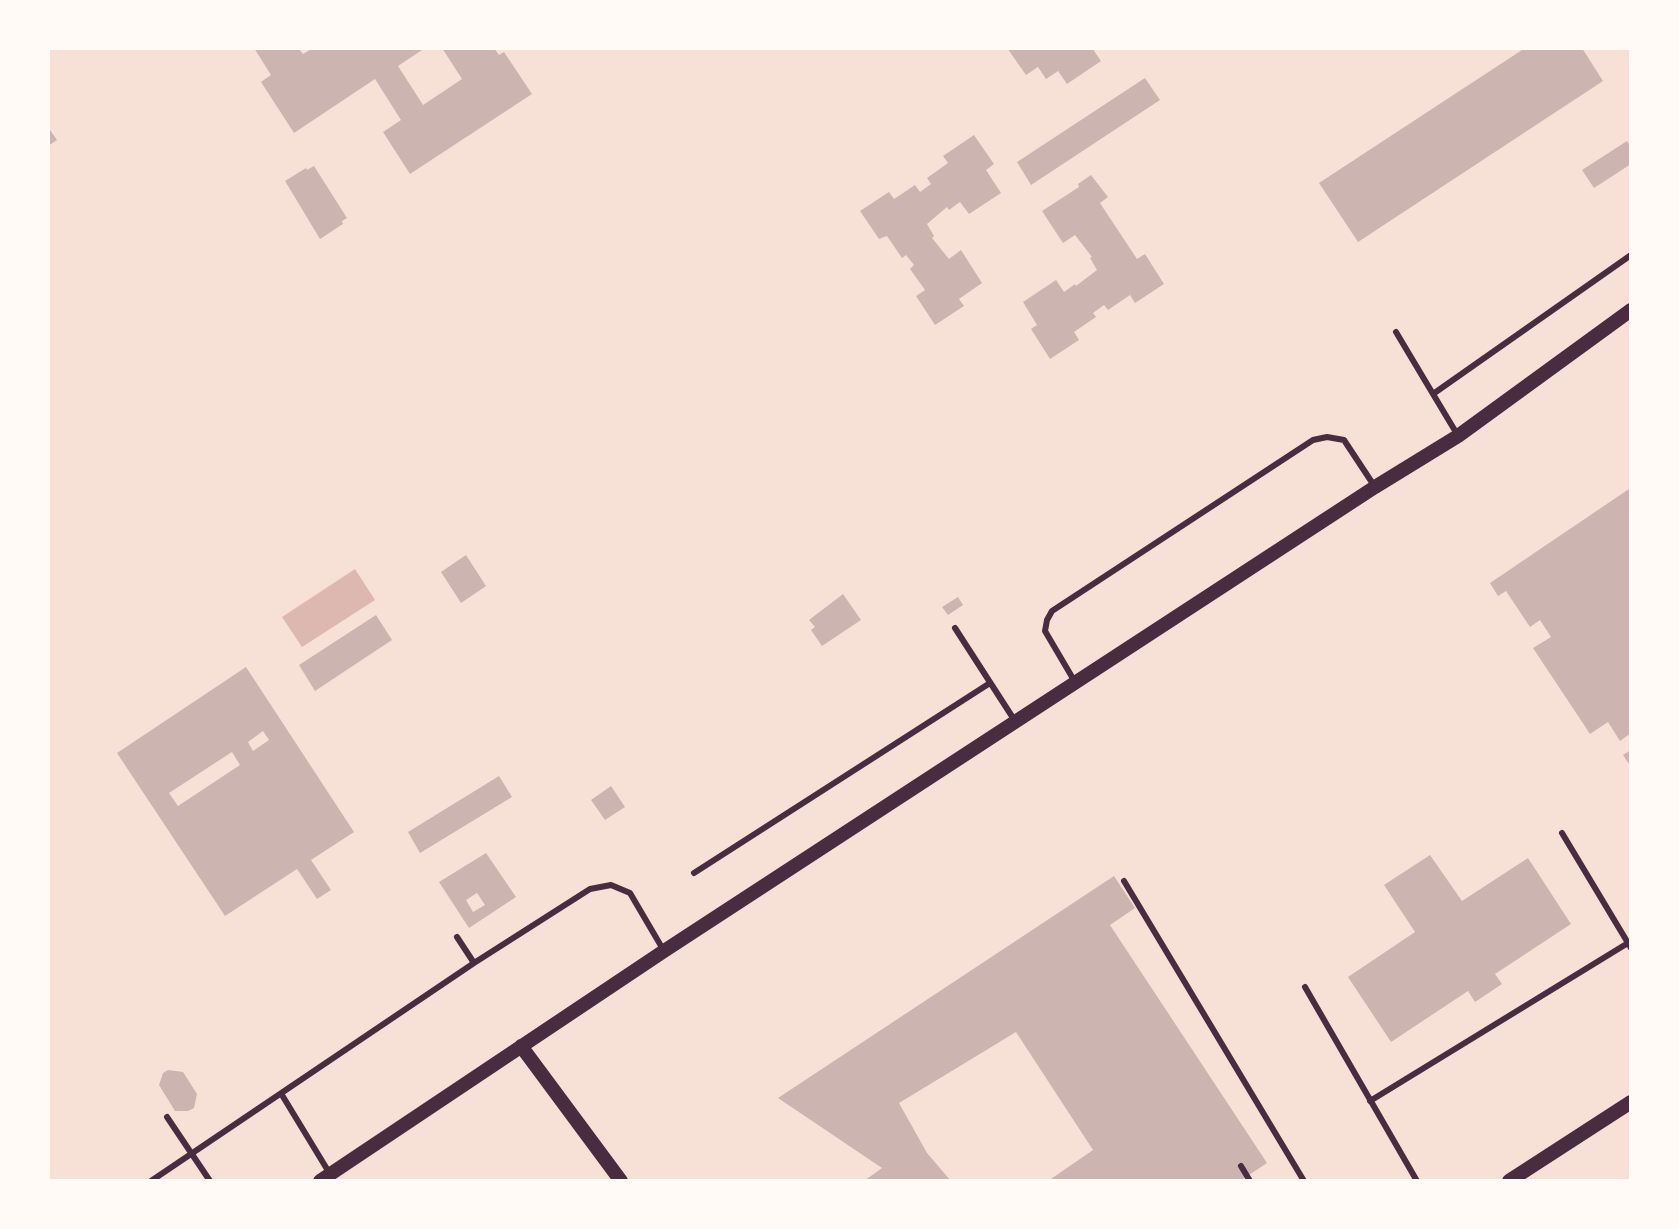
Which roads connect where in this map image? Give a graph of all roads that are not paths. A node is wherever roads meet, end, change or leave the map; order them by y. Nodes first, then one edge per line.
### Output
1 (1631, 255) edge
2 (1631, 310) edge
3 (1396, 332) dead end
4 (1433, 394) junction
5 (1458, 436) junction
6 (1375, 487) junction
7 (955, 628) dead end
8 (990, 683) junction
9 (1075, 683) junction
10 (1015, 721) junction
11 (1562, 833) dead end
12 (694, 873) dead end
13 (1124, 881) dead end
14 (457, 937) dead end
15 (1629, 945) edge
16 (664, 951) junction
17 (474, 963) junction
18 (1305, 987) dead end
19 (521, 1046) junction
20 (282, 1095) junction
21 (1370, 1101) junction
22 (1631, 1102) edge
23 (167, 1117) dead end
24 (193, 1153) junction
25 (1241, 1166) dead end
26 (325, 1178) edge
27 (151, 1181) edge
28 (210, 1181) edge
29 (621, 1181) edge
30 (1250, 1181) edge
31 (1304, 1181) edge
32 (1417, 1181) edge
33 (1509, 1181) edge

1 - 4 lane
2 - 5 street
3 - 4 lane
4 - 5 lane
5 - 6 street
6 - 9 street
6 - 9 lane
7 - 8 lane
8 - 10 lane
8 - 12 lane
9 - 10 street
10 - 16 street
11 - 15 lane
13 - 31 lane
14 - 17 lane
15 - 21 lane
16 - 17 lane
16 - 19 street
17 - 20 lane
18 - 21 lane
19 - 26 street
19 - 29 street
20 - 24 lane
20 - 26 lane
21 - 32 lane
22 - 33 street
23 - 24 lane
24 - 27 lane
24 - 28 lane
25 - 30 lane

